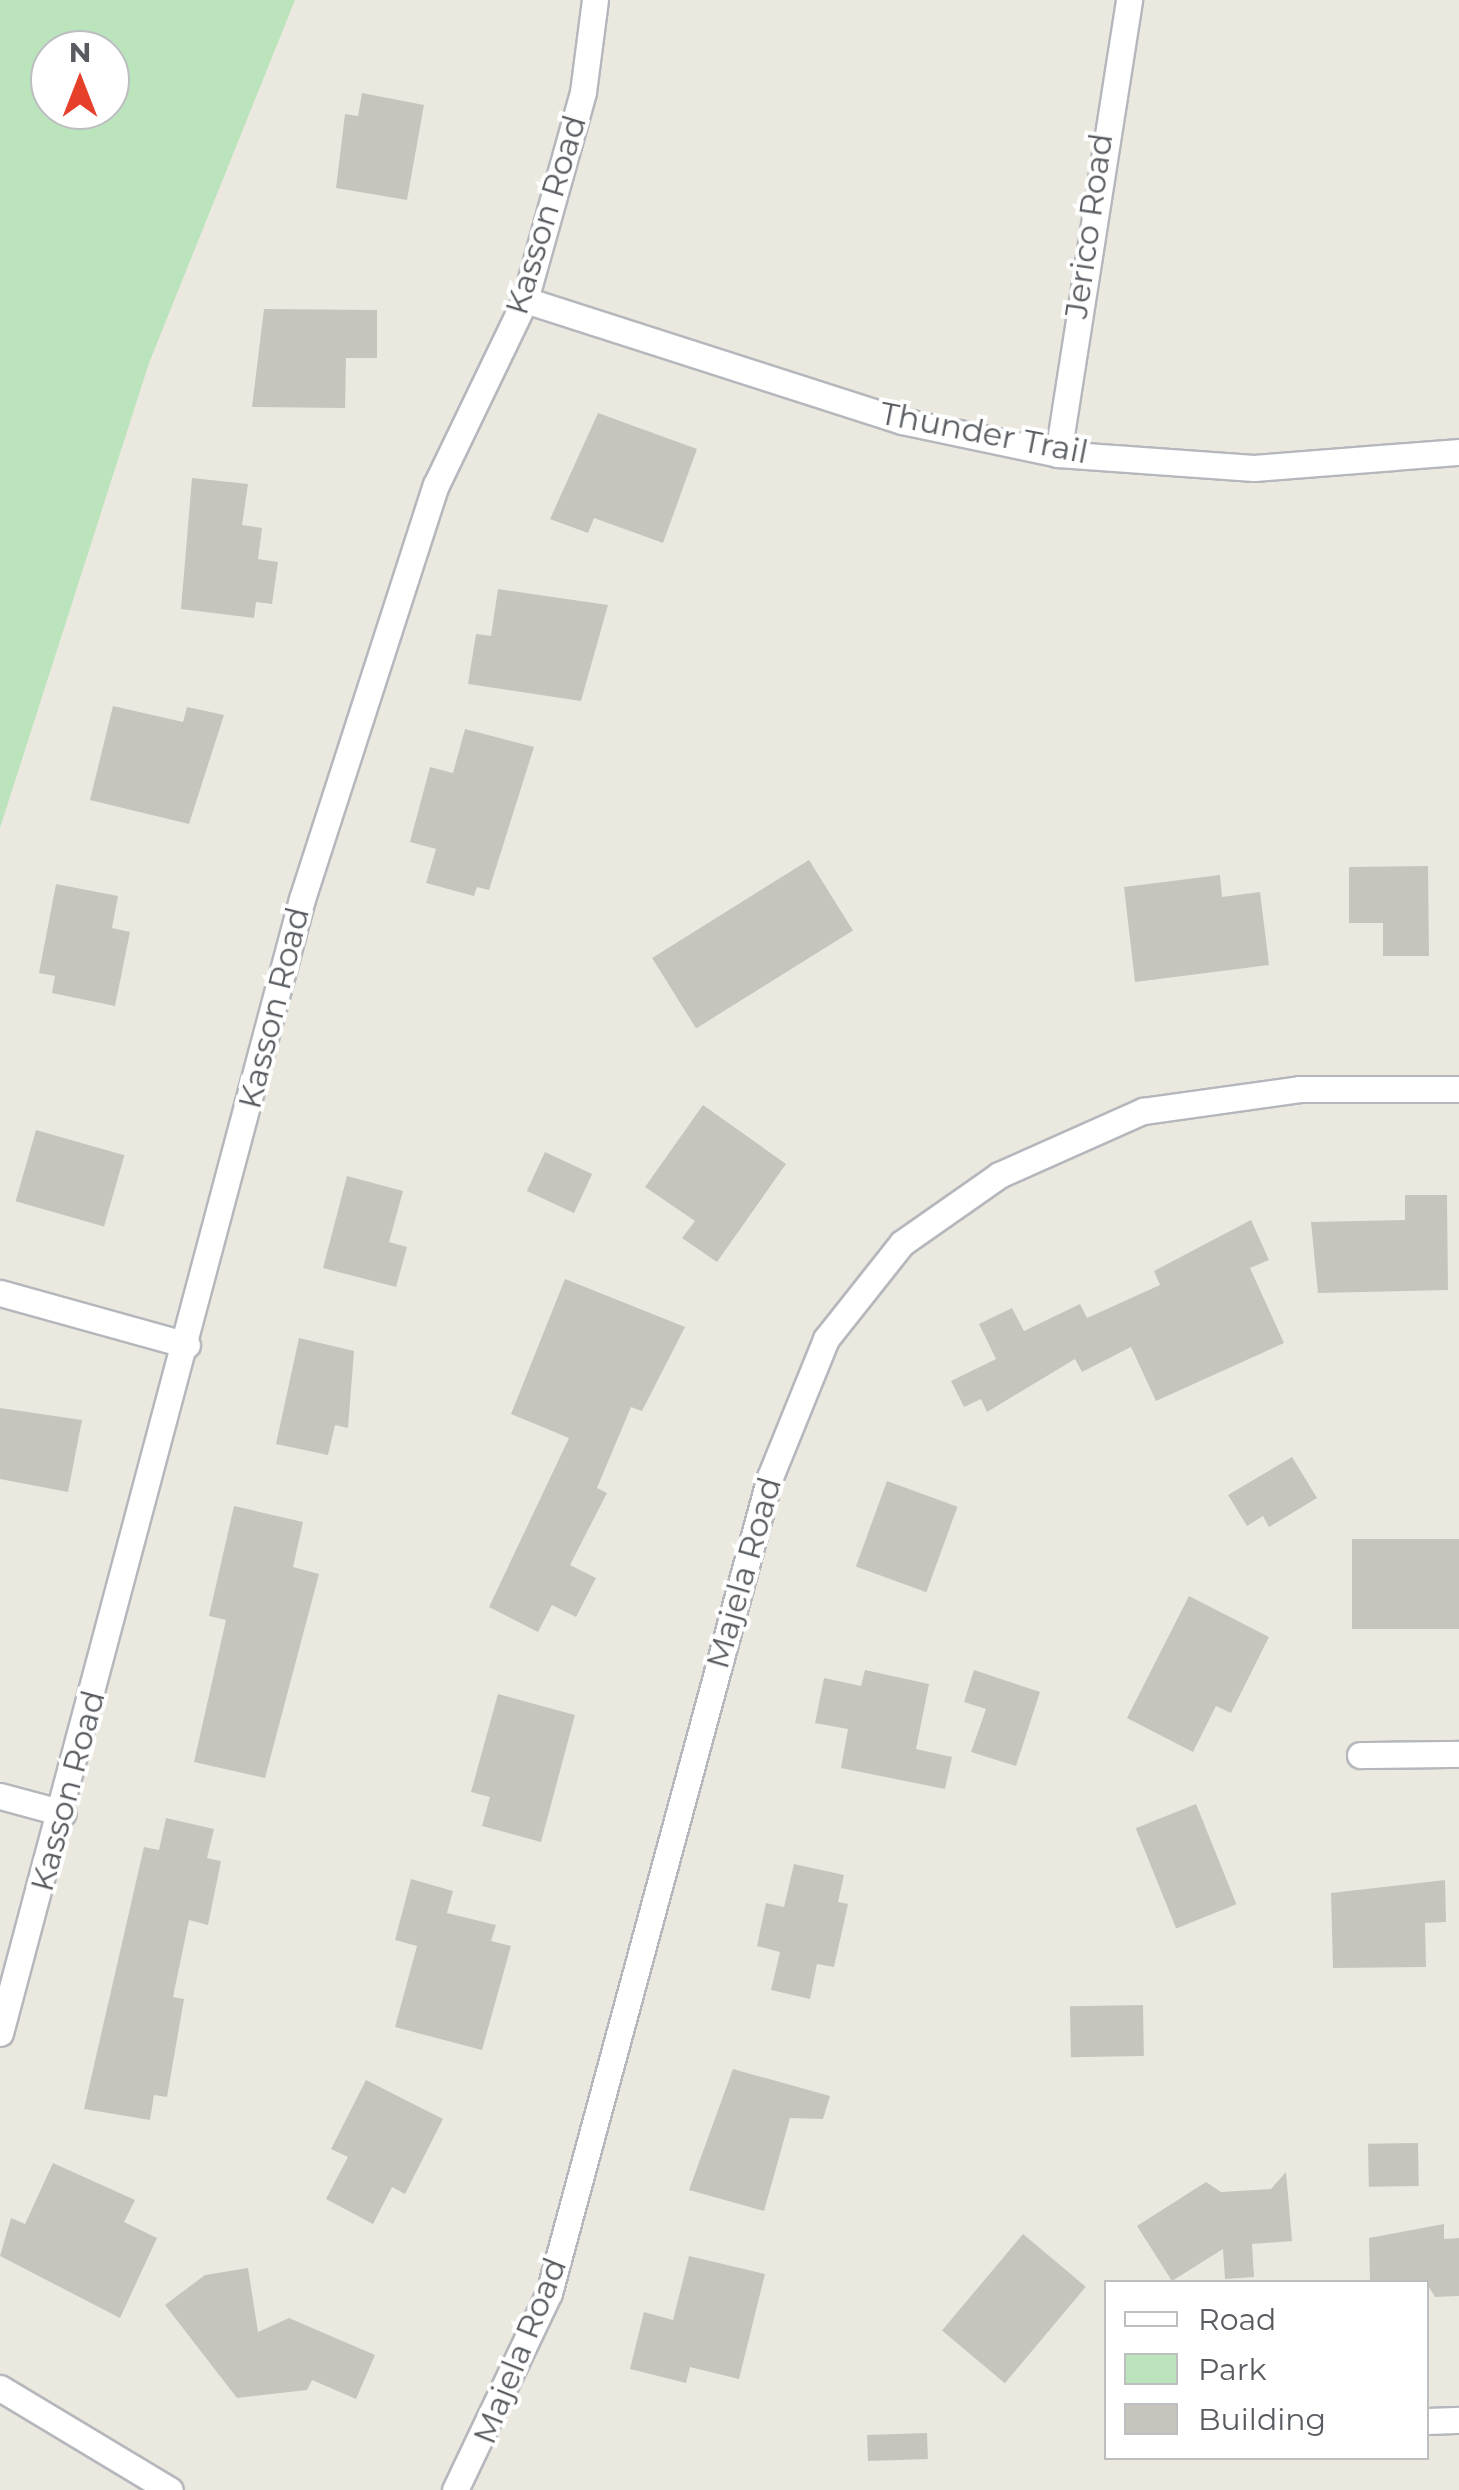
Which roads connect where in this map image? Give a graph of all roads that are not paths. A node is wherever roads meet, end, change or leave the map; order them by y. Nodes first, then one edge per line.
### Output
1 (595, 0) edge
2 (1129, 0) edge
3 (525, 300) junction
4 (1459, 452) edge
5 (1058, 454) junction
6 (1459, 1089) edge
7 (0, 1293) edge
8 (188, 1345) junction
9 (1459, 1754) edge
10 (1360, 1755) dead end
11 (0, 1796) edge
12 (63, 1813) junction
13 (0, 2033) edge
14 (0, 2388) edge
15 (1429, 2420) edge
16 (1459, 2420) edge
17 (170, 2490) edge
18 (454, 2490) edge

1 - 3 street, Kasson Road
2 - 5 street, Jerico Road
3 - 5 street, Thunder Trail
3 - 8 street, Kasson Road
4 - 5 street, Thunder Trail
6 - 18 street, Majela Road
7 - 8 street
8 - 12 street, Kasson Road
9 - 10 street
11 - 12 street
12 - 13 street, Kasson Road
14 - 17 street
15 - 16 street

